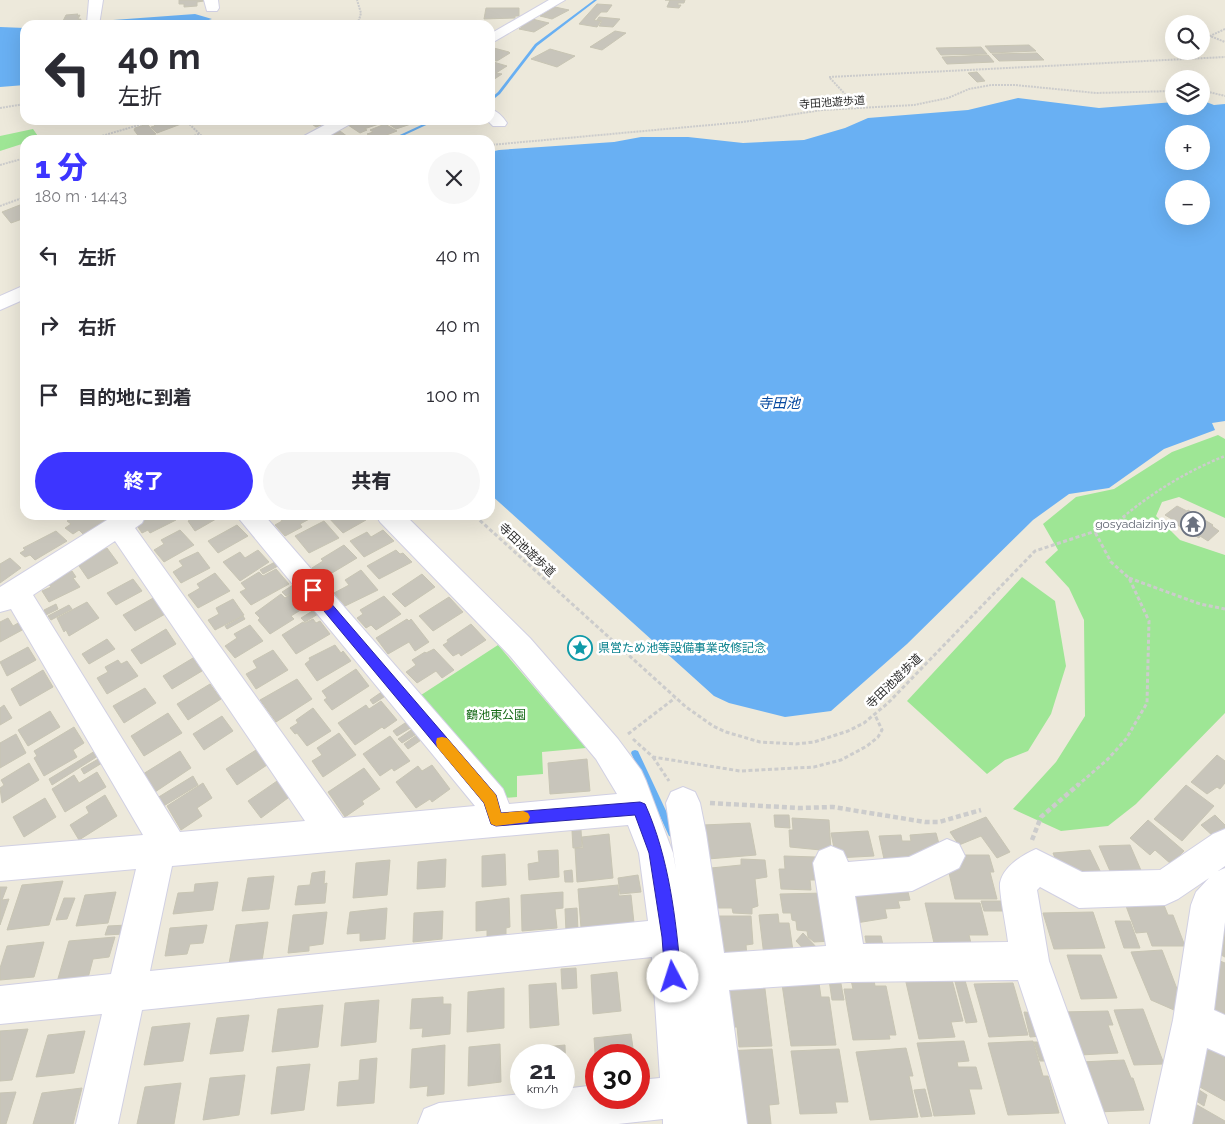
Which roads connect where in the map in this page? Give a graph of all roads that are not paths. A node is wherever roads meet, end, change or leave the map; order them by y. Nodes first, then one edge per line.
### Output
1 (96, 0) edge
2 (558, 0) edge
3 (94, 20) edge
4 (495, 37) edge
5 (337, 125) edge
6 (319, 135) edge
7 (20, 294) edge
8 (0, 304) edge
9 (254, 520) edge
10 (394, 520) edge
11 (127, 521) edge
12 (8, 597) edge
13 (640, 808) junction
14 (685, 809) road end
15 (496, 820) junction
16 (335, 835) junction
17 (1225, 846) edge
18 (164, 850) junction
19 (947, 856) dead end
20 (1, 862) edge
21 (1223, 890) edge
22 (670, 937) junction
23 (1030, 961) junction
24 (848, 963) junction
25 (708, 973) junction
26 (126, 993) junction
27 (0, 1005) edge
28 (1209, 1028) edge
29 (683, 1110) edge
30 (97, 1124) edge
31 (438, 1124) edge
32 (726, 1124) edge
33 (1087, 1124) edge
34 (1171, 1124) edge

1 - 3 street
2 - 4 street
5 - 6 street
7 - 8 street
9 - 15 street
10 - 13 street
11 - 12 street
11 - 16 street
12 - 18 street
13 - 15 street
13 - 22 street
14 - 25 street
15 - 16 street
16 - 18 street
17 - 23 street
18 - 20 street
18 - 26 street
19 - 24 street
21 - 28 street
22 - 26 street
22 - 29 street
23 - 24 street
23 - 33 street
24 - 25 street
25 - 32 street
26 - 27 street
26 - 30 street
28 - 34 street
29 - 31 street

